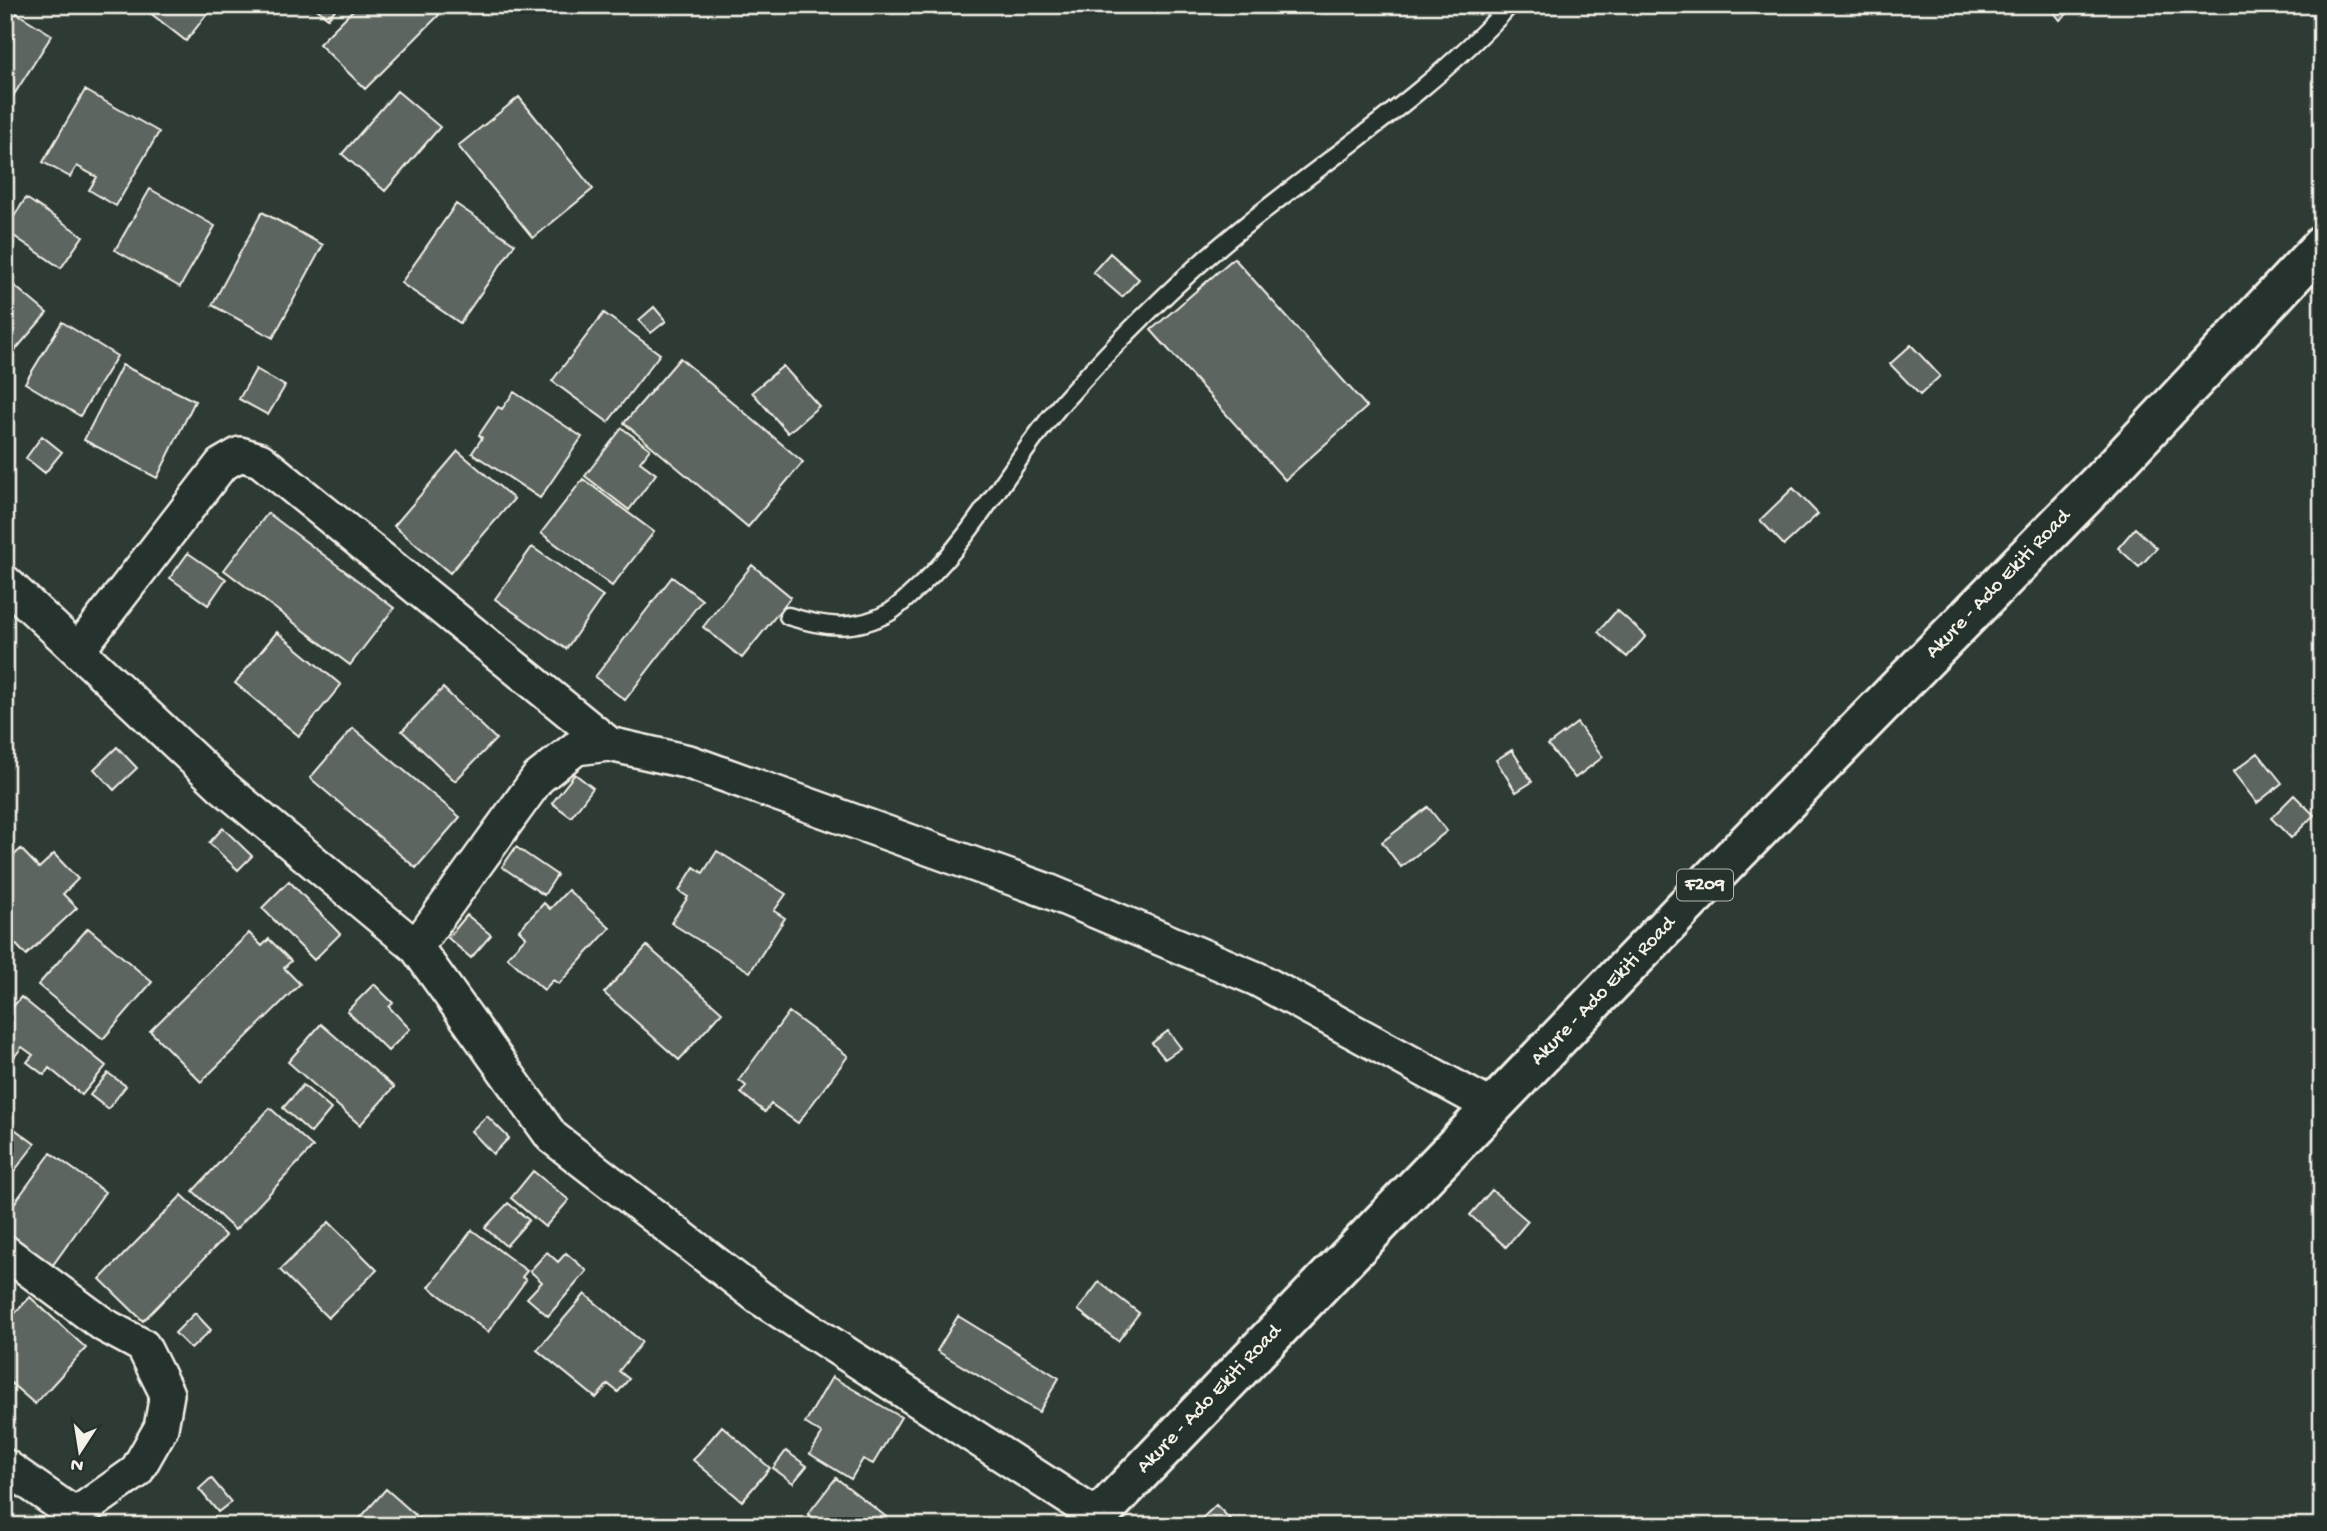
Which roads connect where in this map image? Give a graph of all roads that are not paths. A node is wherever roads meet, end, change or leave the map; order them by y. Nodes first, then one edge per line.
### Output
1 (1510, 5) edge
2 (2322, 246) edge
3 (5, 582) edge
4 (788, 616) dead end
5 (79, 649) junction
6 (609, 744) junction
7 (416, 947) junction
8 (1494, 1108) junction
9 (5, 1252) edge
10 (5, 1466) edge
11 (70, 1520) edge
12 (1093, 1521) edge

1 - 4 lane
2 - 8 main road, Akure - Ado Ekiti Road / F209
3 - 5 street
5 - 6 street
5 - 7 street
6 - 7 street
6 - 8 street
7 - 12 street
8 - 12 main road, Akure - Ado Ekiti Road / F209
9 - 11 street
10 - 11 street

